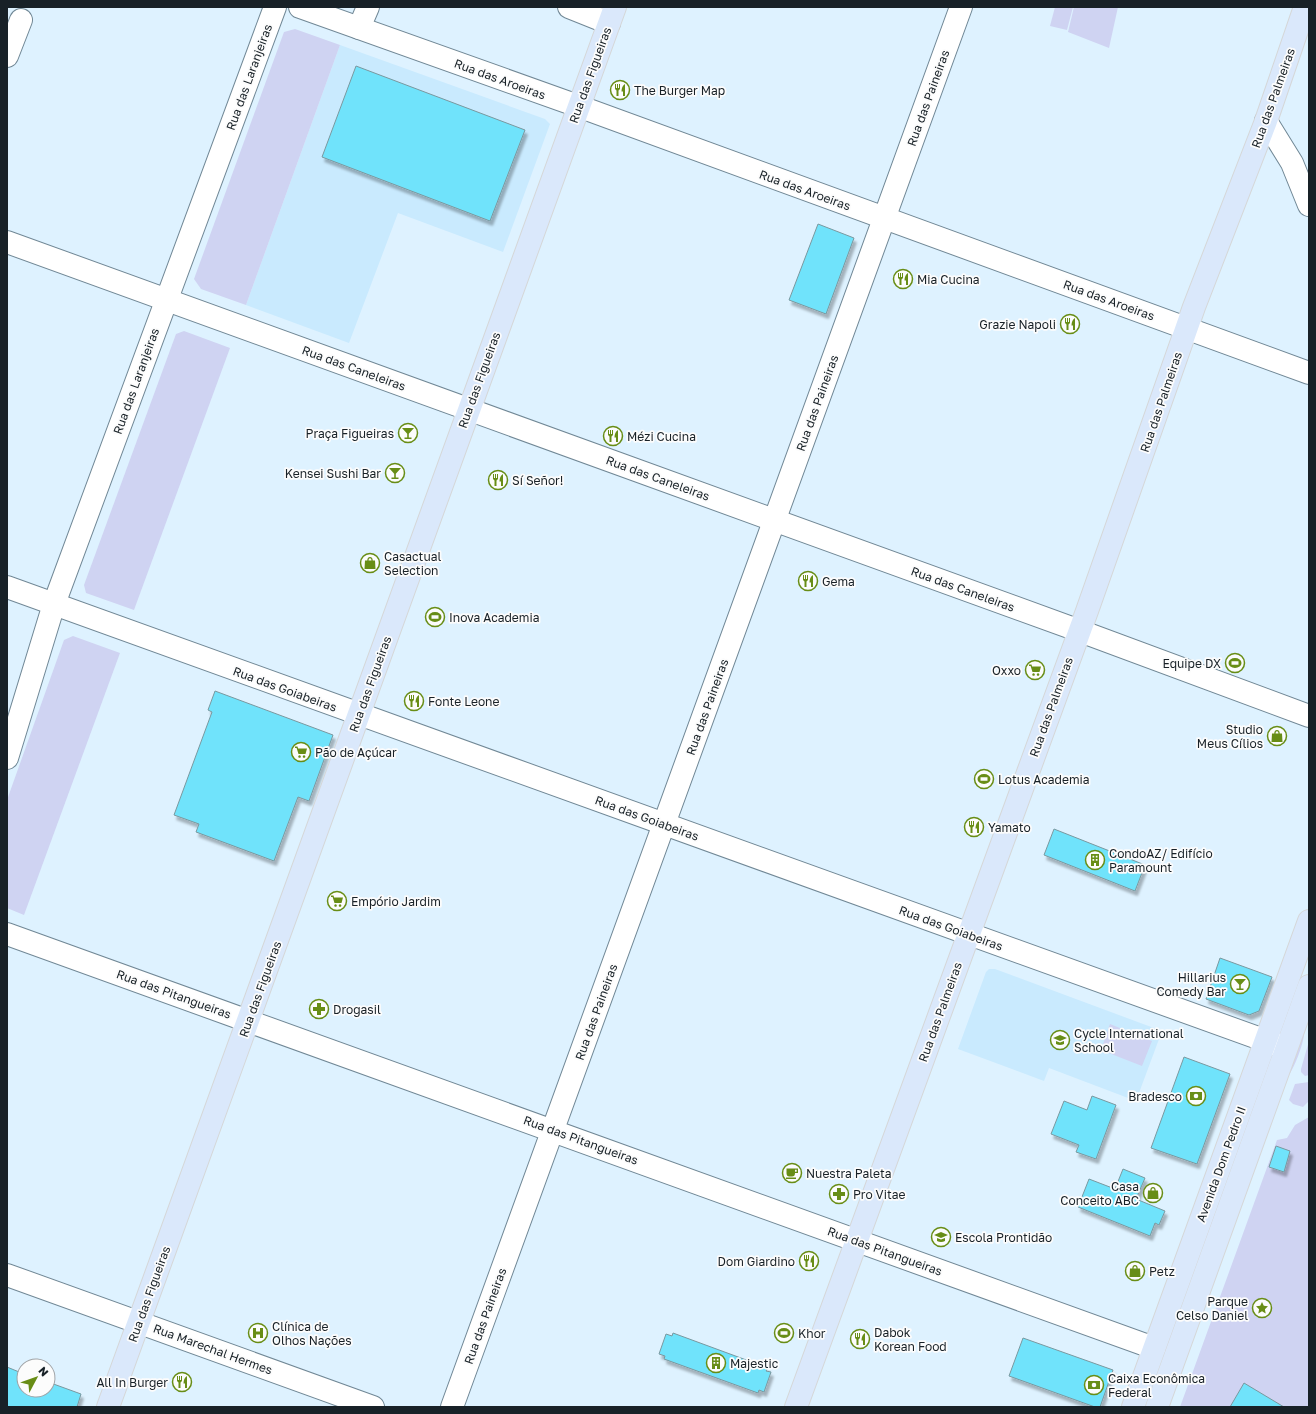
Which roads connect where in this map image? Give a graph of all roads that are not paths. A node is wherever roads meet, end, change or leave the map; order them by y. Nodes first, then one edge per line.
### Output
1 (275, 7) edge
2 (300, 7) edge
3 (368, 7) edge
4 (569, 7) edge
5 (961, 7) edge
6 (1305, 7) edge
7 (612, 15) edge
8 (21, 20) dead end
9 (360, 28) junction
10 (7, 56) edge
11 (578, 106) junction
12 (1266, 121) junction
13 (1309, 205) edge
14 (884, 219) junction
15 (7, 242) edge
16 (166, 299) junction
17 (1187, 329) junction
18 (1309, 373) edge
19 (469, 409) junction
20 (775, 520) junction
21 (7, 587) edge
22 (54, 604) junction
23 (1080, 631) junction
24 (359, 716) junction
25 (1309, 716) edge
26 (7, 758) edge
27 (664, 824) junction
28 (1309, 921) edge
29 (7, 934) edge
30 (968, 934) junction
31 (1309, 986) edge
32 (248, 1021) junction
33 (1265, 1041) junction
34 (1286, 1048) junction
35 (553, 1130) junction
36 (857, 1240) junction
37 (7, 1275) edge
38 (139, 1323) junction
39 (1154, 1348) junction
40 (108, 1407) edge
41 (373, 1407) edge
42 (452, 1407) edge
43 (796, 1407) edge
44 (1133, 1407) edge
45 (1157, 1407) edge

1 - 16 street, Rua das Laranjeiras
2 - 9 street, Rua das Aroeiras
3 - 9 street
4 - 7 street
5 - 14 street, Rua das Paineiras
6 - 12 main road, Rua das Palmeiras
7 - 11 main road, Rua das Figueiras
8 - 10 street
9 - 11 street, Rua das Aroeiras
11 - 14 street, Rua das Aroeiras
11 - 19 main road, Rua das Figueiras
12 - 13 street
12 - 17 main road, Rua das Palmeiras
14 - 17 street, Rua das Aroeiras
14 - 20 street, Rua das Paineiras
15 - 16 street, Rua das Caneleiras
16 - 19 street, Rua das Caneleiras
16 - 22 street, Rua das Laranjeiras
17 - 18 street, Rua das Aroeiras
17 - 23 main road, Rua das Palmeiras
19 - 20 street, Rua das Caneleiras
19 - 24 main road, Rua das Figueiras
20 - 23 street, Rua das Caneleiras
20 - 27 street, Rua das Paineiras
21 - 22 street, Rua das Goiabeiras
22 - 24 street, Rua das Goiabeiras
22 - 26 street, Rua das Laranjeiras
23 - 25 street, Rua das Caneleiras
23 - 30 main road, Rua das Palmeiras
24 - 27 street, Rua das Goiabeiras
24 - 32 main road, Rua das Figueiras
27 - 30 street, Rua das Goiabeiras
27 - 35 street, Rua das Paineiras
28 - 33 main road, Avenida Dom Pedro II
29 - 32 street, Rua das Pitangueiras
30 - 33 street, Rua das Goiabeiras
30 - 36 main road, Rua das Palmeiras
31 - 34 main road, Avenida Dom Pedro II
32 - 35 street, Rua das Pitangueiras
32 - 38 main road, Rua das Figueiras
33 - 34 street, Rua das Goiabeiras
33 - 39 main road, Avenida Dom Pedro II
34 - 45 main road, Avenida Dom Pedro II
35 - 36 street, Rua das Pitangueiras
35 - 42 street, Rua das Paineiras
36 - 39 street, Rua das Pitangueiras
36 - 43 main road, Rua das Palmeiras
37 - 38 street, Rua Marechal Hermes
38 - 40 main road, Rua das Figueiras
38 - 41 street, Rua Marechal Hermes
39 - 44 main road, Avenida Dom Pedro II

